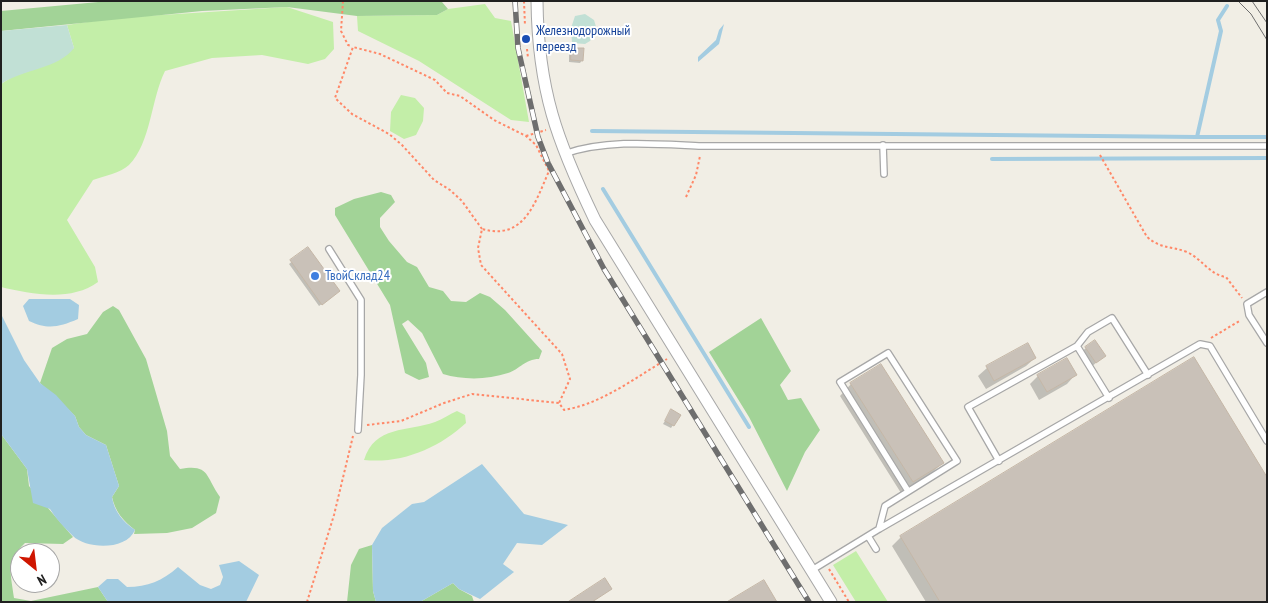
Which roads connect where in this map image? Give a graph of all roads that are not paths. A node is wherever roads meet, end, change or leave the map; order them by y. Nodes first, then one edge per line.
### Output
1 (537, 1) edge
2 (883, 145) junction
3 (1267, 146) edge
4 (564, 154) junction
5 (884, 174) dead end
6 (328, 249) dead end
7 (1267, 292) edge
8 (1267, 343) edge
9 (1077, 346) junction
10 (1148, 375) junction
11 (1109, 398) junction
12 (358, 430) road end
13 (1267, 441) edge
14 (999, 461) junction
15 (908, 491) junction
16 (879, 530) junction
17 (868, 536) junction
18 (876, 549) dead end
19 (812, 570) junction
20 (832, 602) edge

1 - 4 street
2 - 3 lane
2 - 4 lane
2 - 5 lane
4 - 19 street
6 - 12 lane
7 - 8 lane
9 - 10 lane
9 - 11 lane
9 - 14 lane
10 - 11 lane
10 - 13 lane
11 - 14 lane
14 - 16 lane
15 - 15 lane
15 - 16 lane
16 - 17 lane
17 - 18 lane
17 - 19 lane
19 - 20 street

